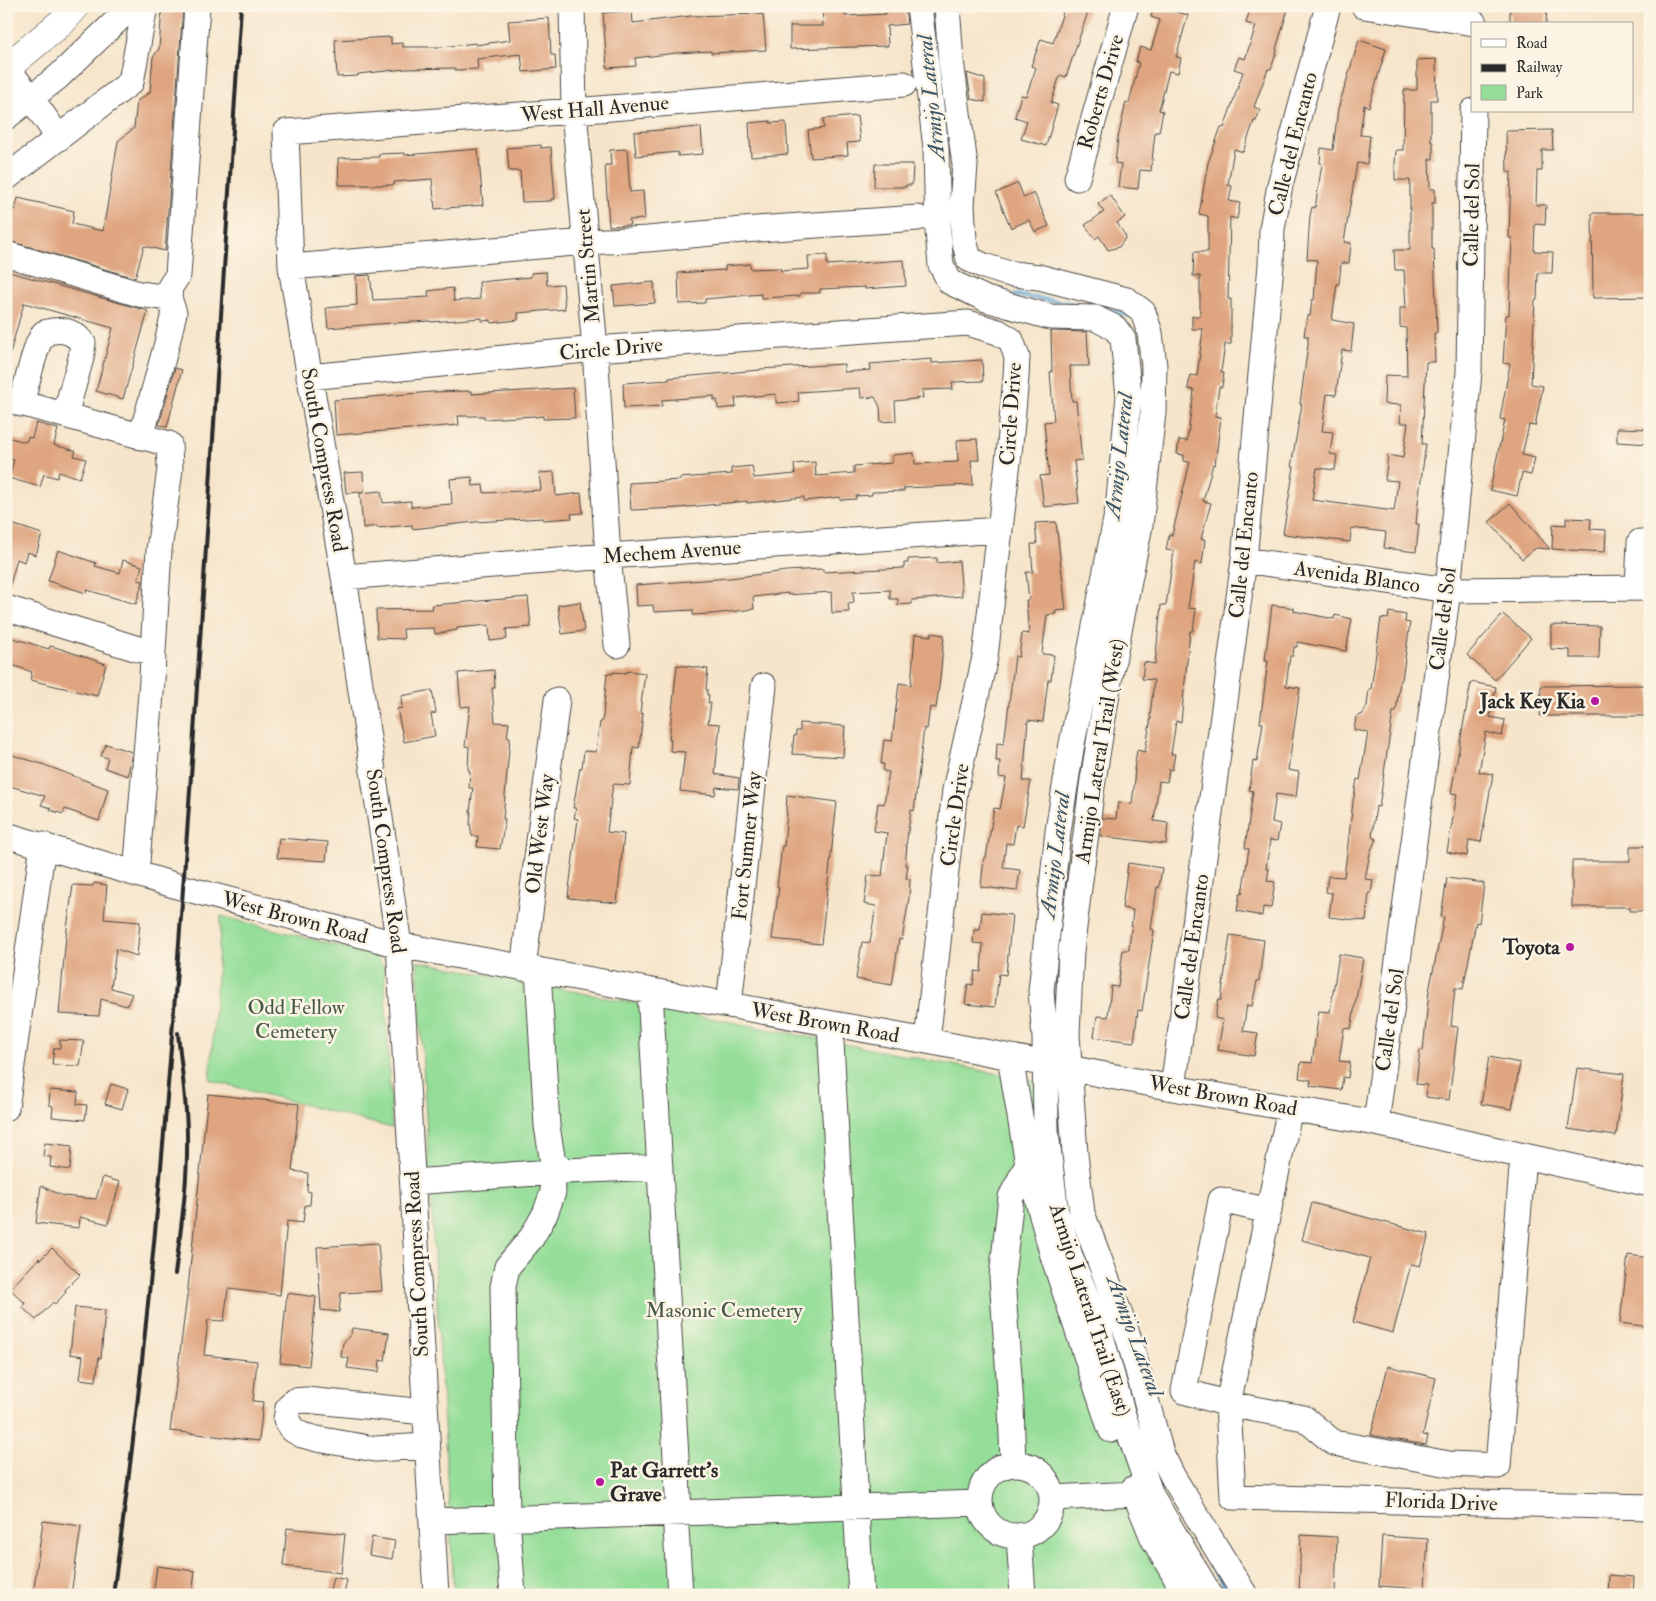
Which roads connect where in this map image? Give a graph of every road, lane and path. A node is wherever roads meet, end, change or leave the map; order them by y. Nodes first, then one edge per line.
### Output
1 (76, 6) edge
2 (132, 6) edge
3 (145, 6) edge
4 (197, 6) edge
5 (572, 6) edge
6 (919, 6) edge
7 (947, 6) edge
8 (1126, 6) edge
9 (1328, 6) edge
10 (1364, 6) edge
11 (1473, 18) edge
12 (6, 68) edge
13 (904, 84) dead end
14 (31, 98) junction
15 (574, 111) junction
16 (1473, 112) edge
17 (6, 117) edge
18 (286, 132) joint
19 (59, 138) junction
20 (6, 178) edge
21 (1077, 178) dead end
22 (918, 218) dead end
23 (586, 242) junction
24 (6, 254) edge
25 (291, 267) junction
26 (169, 298) junction
27 (595, 349) junction
28 (309, 377) junction
29 (14, 402) edge
30 (64, 415) junction
31 (142, 437) junction
32 (1000, 530) junction
33 (1650, 542) edge
34 (608, 556) junction
35 (1244, 560) junction
36 (344, 577) junction
37 (1644, 588) edge
38 (1448, 590) junction
39 (6, 608) edge
40 (617, 645) dead end
41 (145, 650) junction
42 (764, 686) dead end
43 (557, 700) dead end
44 (6, 835) edge
45 (43, 845) junction
46 (136, 874) junction
47 (399, 945) junction
48 (531, 969) junction
49 (15, 981) edge
50 (650, 991) junction
51 (729, 1005) junction
52 (830, 1024) junction
53 (927, 1041) junction
54 (1010, 1057) junction
55 (1045, 1064) junction
56 (1070, 1068) junction
57 (1173, 1088) junction
58 (6, 1108) edge
59 (1290, 1108) junction
60 (1376, 1123) junction
61 (1523, 1156) junction
62 (1028, 1164) junction
63 (660, 1166) junction
64 (559, 1171) junction
65 (413, 1182) junction
66 (1650, 1184) edge
67 (1269, 1211) junction
68 (1228, 1404) junction
69 (426, 1412) junction
70 (428, 1446) junction
71 (1013, 1464) junction
72 (1135, 1494) junction
73 (1052, 1498) junction
74 (979, 1503) junction
75 (855, 1508) junction
76 (1650, 1508) edge
77 (677, 1512) junction
78 (507, 1518) junction
79 (432, 1521) junction
80 (1019, 1537) junction
81 (436, 1595) edge
82 (513, 1595) edge
83 (680, 1595) edge
84 (861, 1595) edge
85 (1023, 1595) edge
86 (1186, 1595) edge
87 (1210, 1595) edge
88 (1245, 1595) edge

1 - 12 main road
2 - 14 street
3 - 19 street
4 - 26 street
5 - 15 street, Martin Street
6 - 55 street, Armijo Lateral Trail (East)
7 - 56 street, Armijo Lateral Trail (West)
8 - 21 street, Roberts Drive
9 - 35 street, Calle del Encanto
10 - 11 street
12 - 14 street
13 - 15 street, West Hall Avenue
14 - 17 street
14 - 19 street
15 - 18 street, West Hall Avenue
15 - 23 street, Martin Street
16 - 38 street, Calle del Sol
18 - 25 street, South Compress Road
19 - 20 street
22 - 23 street
23 - 25 street
23 - 27 street, Martin Street
24 - 26 street
25 - 28 street, South Compress Road
26 - 31 street
27 - 28 street, Circle Drive
27 - 32 street, Circle Drive
27 - 34 street, Martin Street
28 - 36 street, South Compress Road
29 - 30 street
29 - 30 street
30 - 31 street
31 - 41 street
32 - 34 street, Mechem Avenue
32 - 53 street, Circle Drive
33 - 37 street
34 - 36 street, Mechem Avenue
34 - 40 street, Martin Street
35 - 38 street, Avenida Blanco
35 - 57 street, Calle del Encanto
36 - 47 street, South Compress Road
37 - 38 street, Avenida Blanco
38 - 60 street, Calle del Sol
39 - 41 street
41 - 46 street
42 - 51 street, Fort Sumner Way
43 - 48 street, Old West Way
44 - 45 street, West Brown Road
45 - 46 street, West Brown Road
45 - 49 street
46 - 47 street, West Brown Road
47 - 48 street, West Brown Road
47 - 65 street, South Compress Road
48 - 50 street, West Brown Road
48 - 64 street, Old West Way
49 - 58 street
50 - 51 street, West Brown Road
50 - 63 street
51 - 52 street, West Brown Road
52 - 53 street, West Brown Road
52 - 75 street
53 - 54 street, West Brown Road
54 - 55 street, West Brown Road
54 - 62 street
55 - 56 street, West Brown Road
55 - 87 street, Armijo Lateral Trail (East)
56 - 57 street, West Brown Road
56 - 88 street, Armijo Lateral Trail (West)
57 - 59 street, West Brown Road
59 - 60 street, West Brown Road
59 - 67 street
60 - 61 street, West Brown Road
61 - 66 street, West Brown Road
61 - 68 street
62 - 71 street
62 - 72 street
63 - 64 street
63 - 77 street
64 - 65 street
64 - 78 street
65 - 69 street, South Compress Road
67 - 68 street
67 - 68 street
68 - 76 street, Florida Drive
69 - 70 street, South Compress Road
69 - 70 street
70 - 79 street, South Compress Road
71 - 73 street
71 - 74 street
72 - 73 street
72 - 86 street
73 - 80 street
74 - 75 street
74 - 80 street
75 - 77 street
75 - 84 street
77 - 78 street
77 - 83 street
78 - 79 street
78 - 82 street
79 - 81 street, South Compress Road
80 - 85 street

